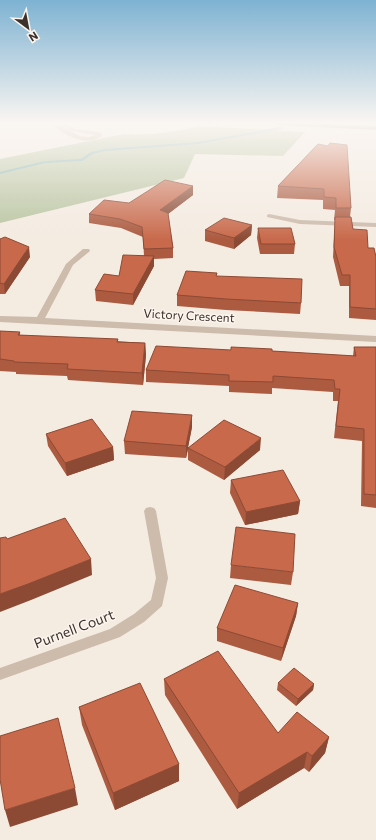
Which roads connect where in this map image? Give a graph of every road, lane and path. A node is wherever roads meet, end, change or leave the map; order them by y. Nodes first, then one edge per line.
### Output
1 (269, 216) dead end
2 (376, 225) edge
3 (86, 251) dead end
4 (0, 319) edge
5 (40, 320) junction
6 (376, 339) edge
7 (150, 511) dead end
8 (0, 674) edge

1 - 2 street
3 - 5 street
4 - 5 street, Victory Crescent
5 - 6 street, Victory Crescent
7 - 8 street, Purnell Court

